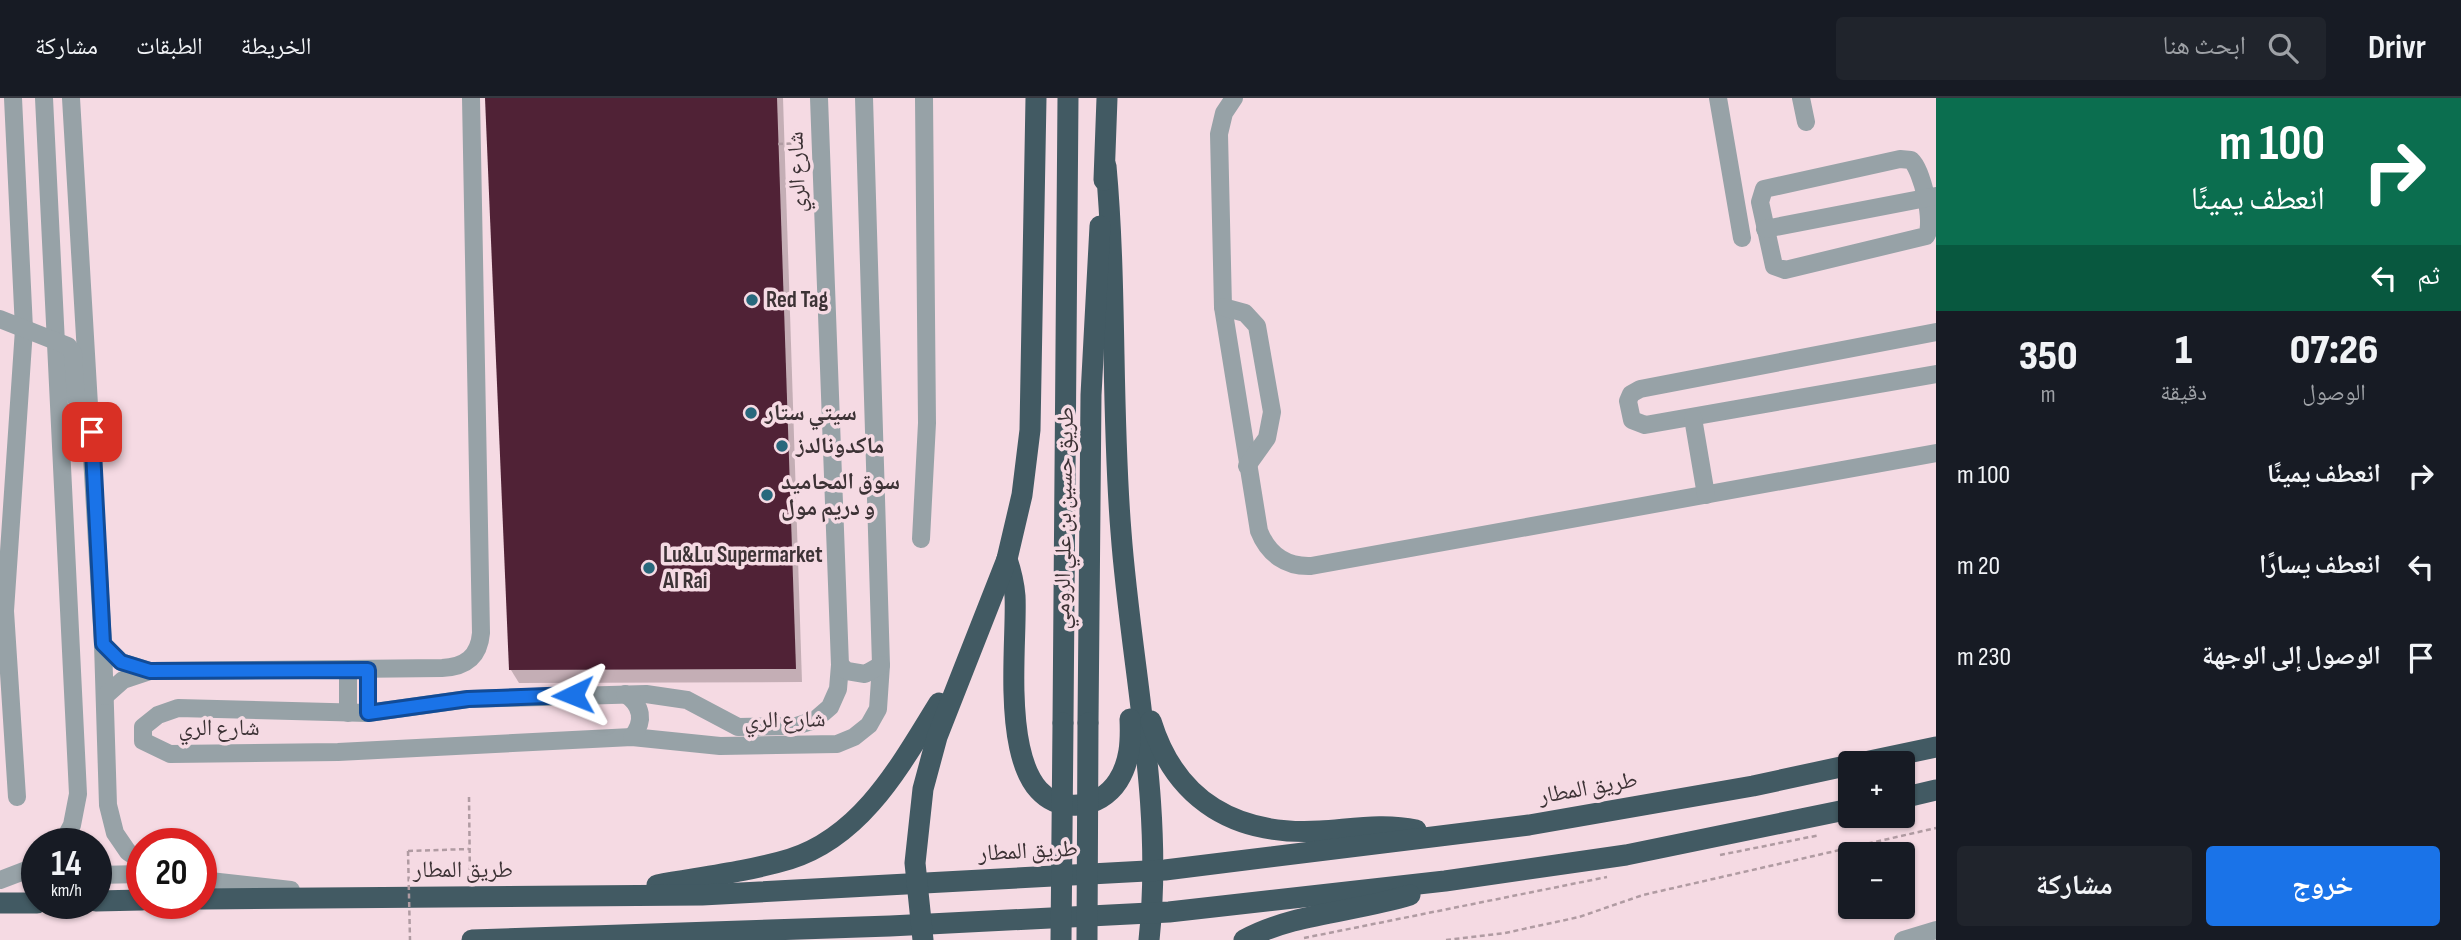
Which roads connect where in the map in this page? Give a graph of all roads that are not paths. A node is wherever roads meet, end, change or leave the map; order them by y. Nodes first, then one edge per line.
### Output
1 (13, 98) edge
2 (44, 98) edge
3 (71, 98) edge
4 (471, 98) edge
5 (819, 98) edge
6 (864, 98) edge
7 (924, 98) edge
8 (1036, 98) edge
9 (1068, 98) edge
10 (1107, 98) edge
11 (1234, 98) edge
12 (1718, 98) edge
13 (1801, 98) edge
14 (1806, 122) dead end
15 (1106, 166) junction
16 (1931, 197) edge
17 (1765, 229) junction
18 (1742, 238) dead end
19 (1223, 307) junction
20 (0, 319) edge
21 (24, 329) junction
22 (1936, 332) edge
23 (55, 342) junction
24 (1936, 374) edge
25 (1693, 418) junction
26 (92, 432) junction
27 (1936, 453) edge
28 (1247, 466) junction
29 (1706, 495) junction
30 (921, 539) dead end
31 (1007, 559) junction
32 (3, 611) edge
33 (103, 644) junction
34 (969, 656) junction
35 (881, 664) junction
36 (840, 665) junction
37 (72, 668) junction
38 (348, 670) junction
39 (368, 670) junction
40 (150, 671) junction
41 (1140, 679) junction
42 (625, 694) junction
43 (105, 696) junction
44 (348, 713) junction
45 (368, 713) junction
46 (6, 716) edge
47 (632, 737) junction
48 (103, 738) junction
49 (1936, 747) edge
50 (1915, 751) edge
51 (1838, 768) edge
52 (1936, 790) edge
53 (1915, 795) edge
54 (16, 797) dead end
55 (1838, 820) edge
56 (70, 828) edge
57 (1435, 836) junction
58 (126, 849) edge
59 (1153, 870) junction
60 (21, 872) edge
61 (21, 879) edge
62 (0, 880) edge
63 (1445, 881) junction
64 (217, 882) edge
65 (917, 884) junction
66 (603, 894) junction
67 (343, 896) junction
68 (217, 899) edge
69 (0, 903) edge
70 (21, 903) edge
71 (1151, 913) junction
72 (1936, 930) edge
73 (922, 932) edge
74 (667, 934) junction
75 (472, 940) edge
76 (717, 940) edge
77 (1061, 940) edge
78 (1087, 940) edge
79 (1149, 940) edge
80 (1244, 940) edge
81 (1903, 940) edge

1 - 21 street
2 - 23 street
3 - 26 street
4 - 39 street
5 - 36 street, شارع الري
6 - 35 street, شارع الري
7 - 30 street
8 - 31 highway
9 - 77 highway, طريق حسين بن علي الرومي, bridge
10 - 15 highway, طريق حسين بن علي الرومي
11 - 19 street
12 - 18 street
13 - 14 street
15 - 41 highway
15 - 78 highway, طريق حسين بن علي الرومي, bridge
16 - 17 street
16 - 17 street
16 - 17 street
19 - 28 street
19 - 28 street
20 - 21 street
21 - 23 street
21 - 32 street
22 - 25 street
23 - 26 street
23 - 37 street
24 - 25 street
25 - 29 street
26 - 33 street
27 - 29 street
28 - 29 street
31 - 34 highway
31 - 41 highway
32 - 46 street
33 - 40 street
33 - 43 street
34 - 65 highway
34 - 66 highway
35 - 36 street
35 - 47 street, شارع الري
36 - 42 street, شارع الري
37 - 48 street
37 - 56 street
38 - 39 street
38 - 40 street
38 - 44 street
39 - 45 street
40 - 43 street
41 - 57 highway
41 - 59 highway
42 - 45 street, شارع الري
42 - 47 street
43 - 48 street
44 - 45 street, شارع الري
44 - 47 street, شارع الري
46 - 54 street
48 - 58 street
49 - 50 highway
51 - 57 highway, طريق المطار
52 - 53 highway
55 - 63 highway
57 - 59 highway, طريق المطار
59 - 65 highway, طريق المطار
59 - 71 highway
60 - 62 street
61 - 62 street
63 - 71 highway
63 - 80 highway
64 - 67 street
65 - 66 highway, طريق المطار
65 - 73 highway
66 - 67 highway, طريق المطار
67 - 68 highway, طريق المطار
69 - 70 highway
71 - 73 highway
71 - 79 highway
72 - 81 street
73 - 74 highway
74 - 75 highway
74 - 76 highway

